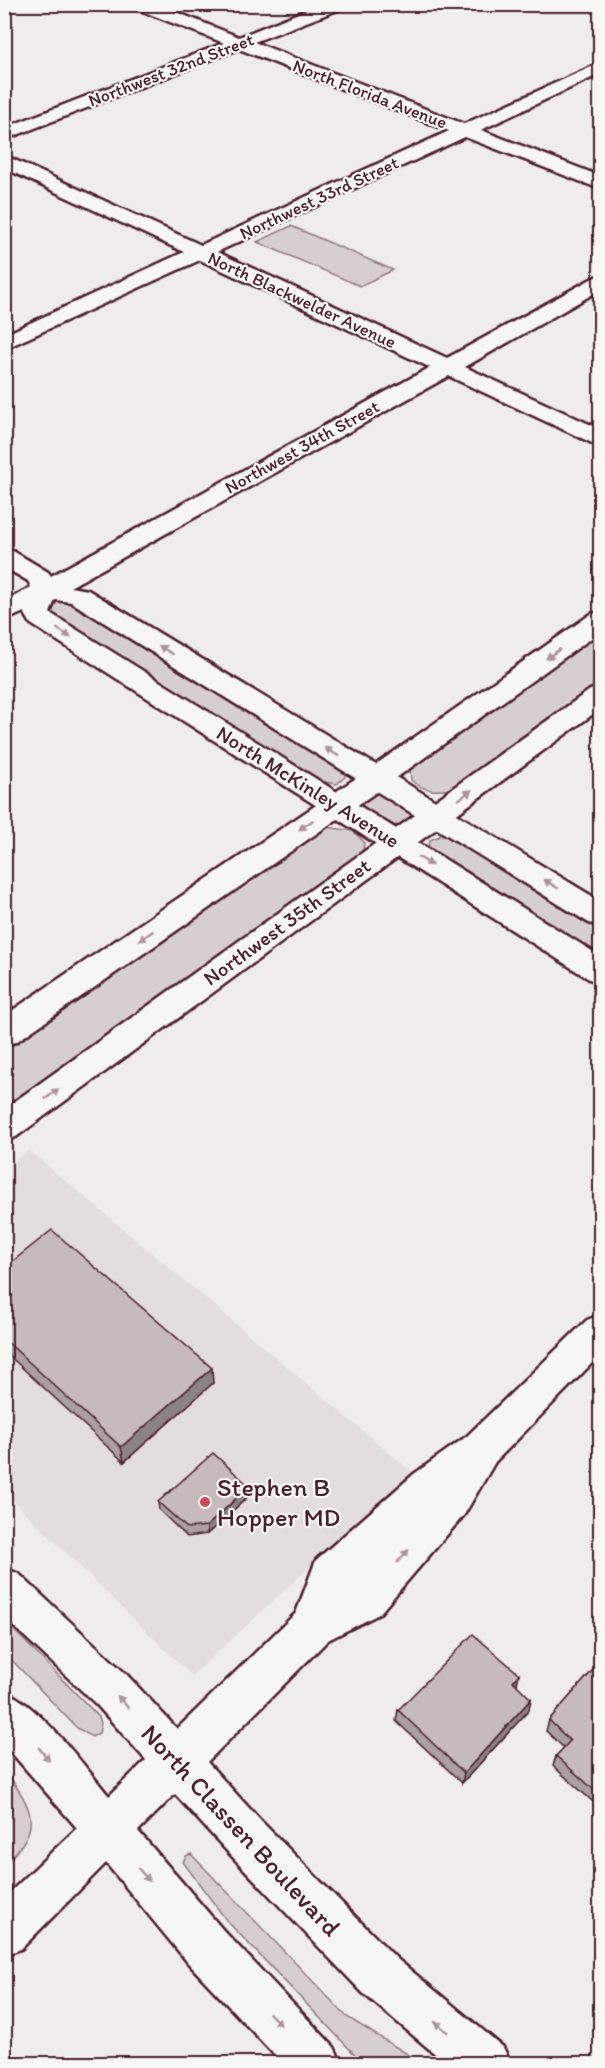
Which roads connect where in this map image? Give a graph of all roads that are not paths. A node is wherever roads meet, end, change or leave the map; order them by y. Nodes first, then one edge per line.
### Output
1 (140, 4) edge
2 (337, 4) edge
3 (239, 43) junction
4 (600, 68) edge
5 (465, 131) junction
6 (4, 135) edge
7 (4, 161) edge
8 (600, 183) edge
9 (201, 252) junction
10 (600, 282) edge
11 (4, 343) edge
12 (448, 367) junction
13 (600, 438) edge
14 (4, 556) edge
15 (45, 590) junction
16 (4, 613) edge
17 (600, 620) edge
18 (600, 696) edge
19 (375, 778) junction
20 (337, 804) junction
21 (436, 814) junction
22 (396, 843) junction
23 (600, 915) edge
24 (600, 971) edge
25 (4, 1033) edge
26 (4, 1128) edge
27 (600, 1331) edge
28 (4, 1588) edge
29 (4, 1712) edge
30 (176, 1761) junction
31 (106, 1830) junction
32 (4, 1932) edge
33 (317, 2064) edge
34 (486, 2064) edge

1 - 3 street, North Florida Avenue
2 - 3 street, Northwest 32nd Street
3 - 5 street, North Florida Avenue
3 - 6 street, Northwest 32nd Street
4 - 5 street, Northwest 33rd Street
5 - 8 street, North Florida Avenue
5 - 9 street, Northwest 33rd Street
7 - 9 street, North Blackwelder Avenue
9 - 11 street, Northwest 33rd Street
9 - 12 street, North Blackwelder Avenue
10 - 12 street, Northwest 34th Street
12 - 13 street, North Blackwelder Avenue
12 - 15 street, Northwest 34th Street
14 - 15 street
15 - 16 street, Northwest 34th Street
19 -> 15 street, North McKinley Avenue
15 -> 20 street, North McKinley Avenue
17 -> 19 street
21 -> 18 street, Northwest 35th Street
19 - 20 street
19 - 21 street, North McKinley Avenue
20 - 22 street, North McKinley Avenue
20 -> 25 street
21 - 22 street, Northwest 35th Street
23 -> 21 street, North McKinley Avenue
22 -> 24 street, North McKinley Avenue
26 -> 22 street, Northwest 35th Street
27 - 30 street
30 -> 28 street, North Classen Boulevard
29 -> 31 street
30 - 31 street
34 -> 30 street, North Classen Boulevard
31 - 32 street
31 -> 33 street

